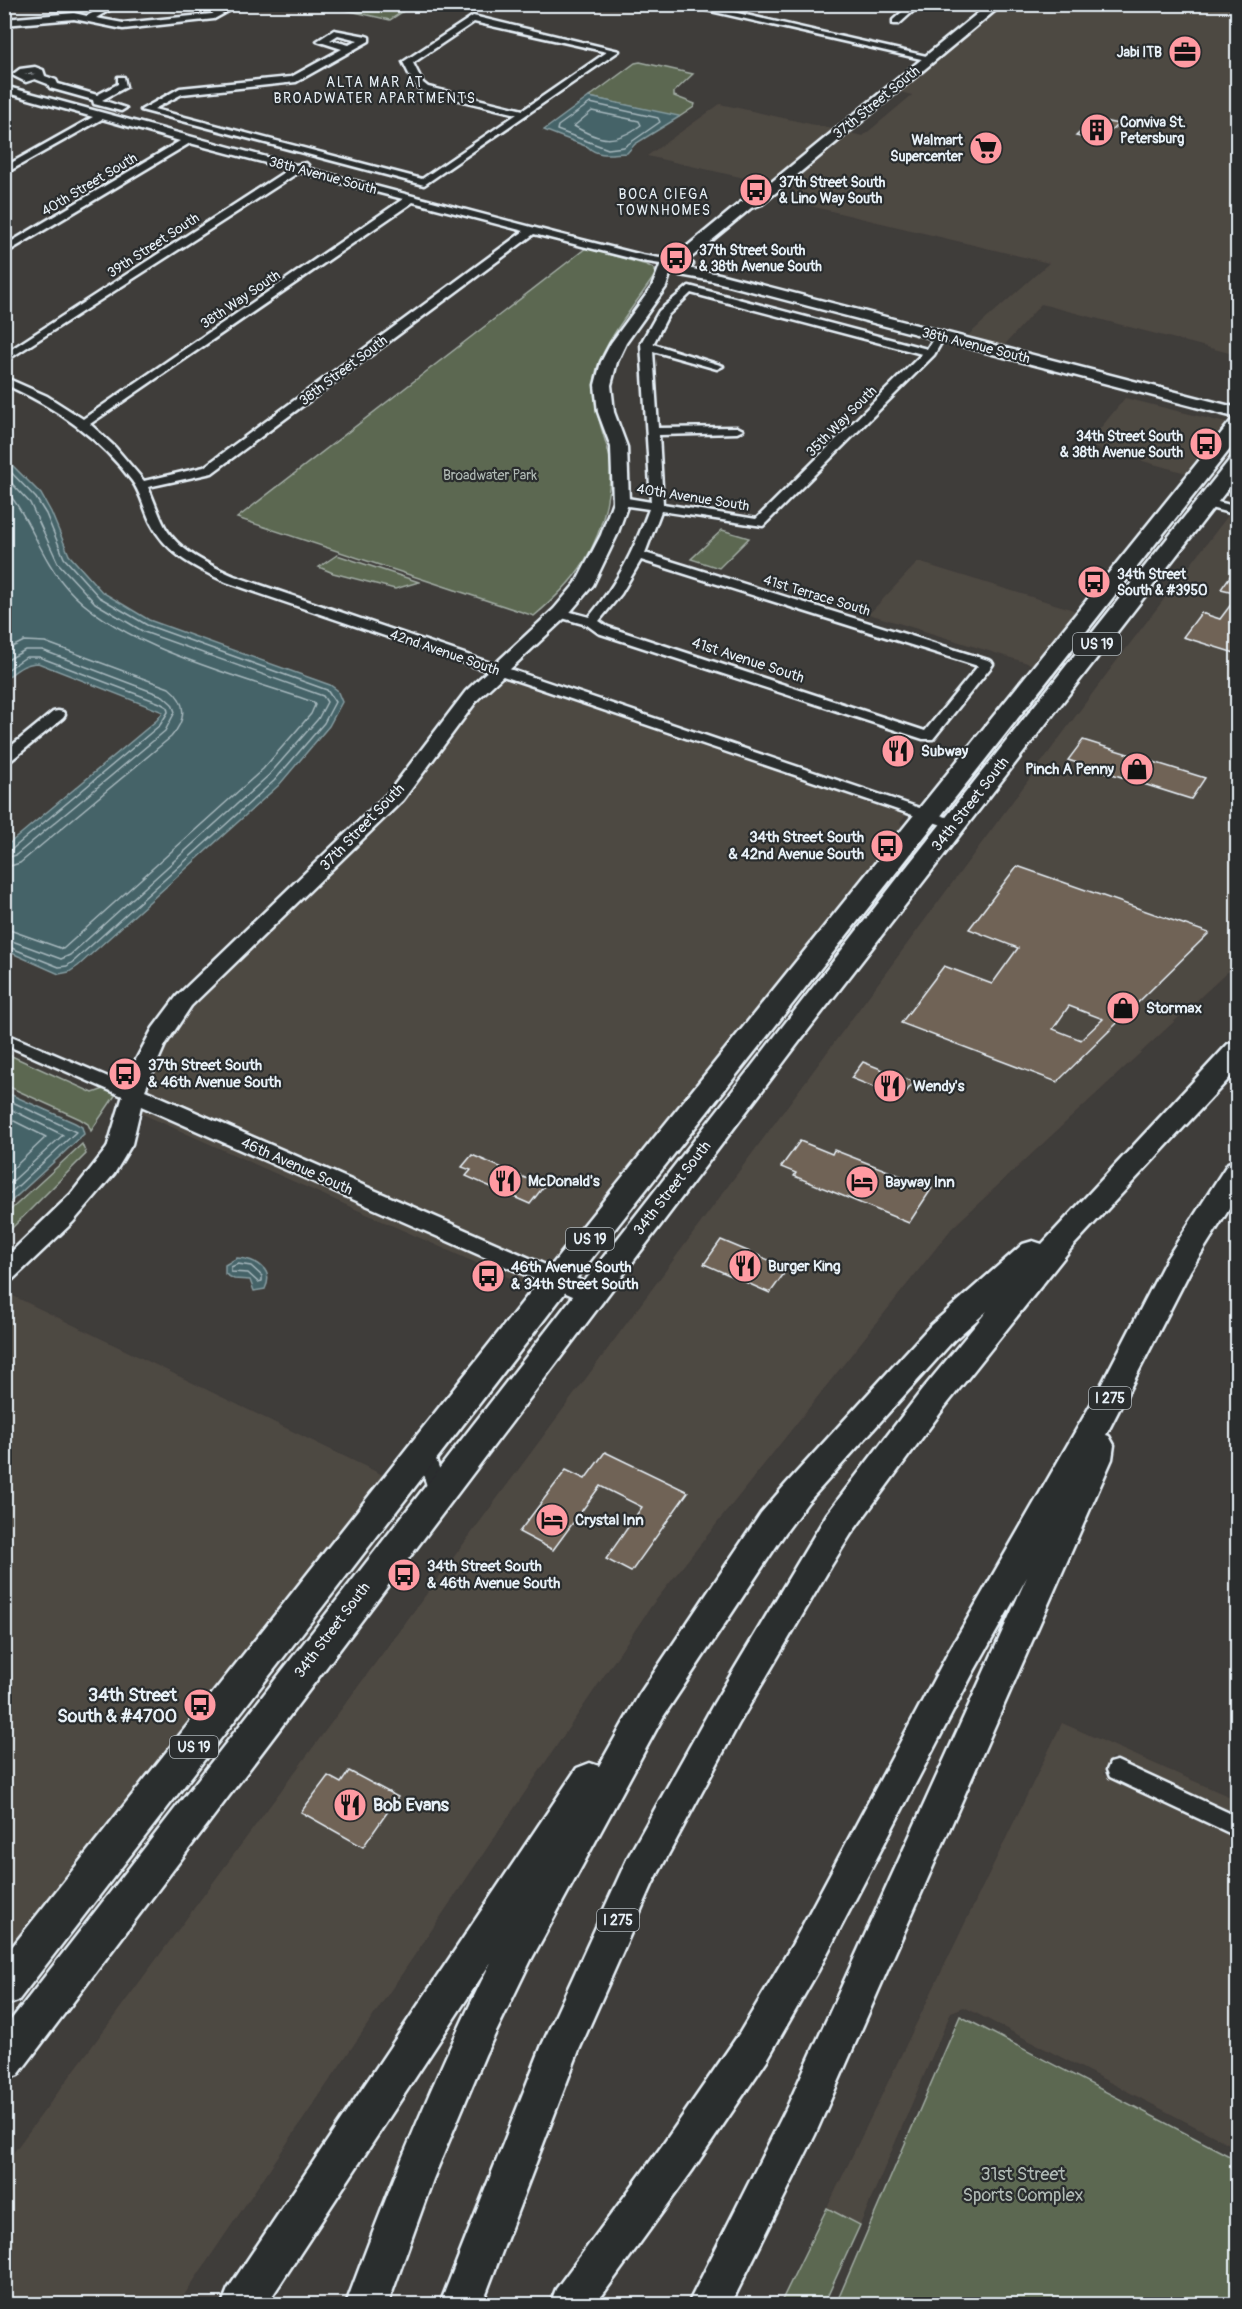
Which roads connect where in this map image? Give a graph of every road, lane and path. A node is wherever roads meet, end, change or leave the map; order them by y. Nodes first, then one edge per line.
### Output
1 (115, 4) edge
2 (237, 4) edge
3 (684, 4) edge
4 (917, 4) edge
5 (997, 4) edge
6 (88, 19) junction
7 (4, 22) edge
8 (896, 22) dead end
9 (351, 48) dead end
10 (930, 58) junction
11 (4, 73) edge
12 (121, 79) dead end
13 (4, 89) edge
14 (98, 98) junction
15 (121, 108) dead end
16 (525, 113) junction
17 (101, 116) junction
18 (188, 140) junction
19 (317, 155) junction
20 (299, 169) junction
21 (4, 171) edge
22 (412, 198) junction
23 (532, 230) junction
24 (4, 251) edge
25 (676, 269) junction
26 (940, 336) junction
27 (647, 346) junction
28 (930, 353) junction
29 (4, 359) edge
30 (717, 366) dead end
31 (4, 380) edge
32 (1238, 414) edge
33 (84, 423) junction
34 (1238, 425) edge
35 (737, 430) dead end
36 (653, 432) junction
37 (1238, 462) edge
38 (141, 485) junction
39 (621, 501) junction
40 (1206, 502) junction
41 (657, 505) junction
42 (1238, 511) edge
43 (759, 523) joint
44 (1152, 534) junction
45 (638, 555) junction
46 (1118, 578) junction
47 (1143, 584) junction
48 (560, 613) junction
49 (592, 622) junction
50 (1103, 636) junction
51 (498, 670) junction
52 (58, 715) dead end
53 (928, 736) joint
54 (4, 759) edge
55 (926, 815) junction
56 (953, 824) junction
57 (789, 987) junction
58 (757, 1028) junction
59 (4, 1038) edge
60 (788, 1038) junction
61 (1238, 1051) edge
62 (753, 1083) junction
63 (133, 1094) junction
64 (1238, 1170) edge
65 (1118, 1178) junction
66 (4, 1274) edge
67 (558, 1280) junction
68 (590, 1294) junction
69 (1105, 1408) junction
70 (424, 1450) junction
71 (438, 1492) junction
72 (651, 1706) junction
73 (1117, 1770) dead end
74 (1238, 1828) edge
75 (84, 1887) junction
76 (120, 1909) junction
77 (4, 1988) edge
78 (4, 2061) edge
79 (576, 2298) edge
80 (243, 2304) edge
81 (367, 2304) edge
82 (461, 2304) edge
83 (709, 2304) edge

1 - 6 street
2 - 6 street
3 - 10 street
4 - 8 street
5 - 10 street, 37th Street South
6 - 7 street
9 - 19 street, 38th Avenue South
10 - 25 street, 37th Street South
11 - 14 street
12 - 14 street
13 - 17 street, 38th Avenue South
14 - 15 street
16 - 16 street
16 - 19 street, 38th Avenue South
17 - 18 street, 38th Avenue South
17 - 21 street
18 - 20 street, 38th Avenue South
18 - 24 street, 40th Street South
19 - 20 street, 39th Street South
20 - 22 street, 38th Avenue South
20 - 29 street, 39th Street South
22 - 23 street, 38th Avenue South
22 - 33 street, 38th Way South
23 - 25 street, 38th Avenue South
23 - 38 street, 38th Street South
25 - 26 street, 38th Avenue South
25 - 39 street, 37th Street South
26 - 28 street, 35th Way South
26 - 32 street, 38th Avenue South
27 - 28 street
27 - 30 street
27 - 36 street
28 - 43 street, 35th Way South
31 - 33 street, 42nd Avenue South
33 - 38 street, 42nd Avenue South
34 - 44 highway, 34th Street South / US 19
35 - 36 street
36 - 41 street
37 - 40 highway, 34th Street South / US 19
38 - 51 street, 42nd Avenue South
39 - 41 street, 40th Avenue South
39 - 48 street, 37th Street South
40 - 42 street
40 - 47 highway, 34th Street South / US 19
41 - 43 street, 40th Avenue South
41 - 45 street
44 - 46 highway, 34th Street South / US 19
44 - 47 highway
45 - 49 street
45 - 53 street, 41st Terrace South
46 - 50 highway
46 - 55 highway, 34th Street South / US 19
47 - 50 highway, 34th Street South / US 19
48 - 49 street, 41st Avenue South
48 - 51 street, 37th Street South
49 - 53 street, 41st Avenue South
50 - 56 highway, 34th Street South / US 19
51 - 55 street, 42nd Avenue South
51 - 63 street, 37th Street South
52 - 54 street
55 - 56 street, 42nd Avenue South
55 - 57 highway, 34th Street South / US 19
56 - 60 highway, 34th Street South / US 19
57 - 58 highway, 34th Street South / US 19
57 - 60 highway
58 - 62 highway
58 - 67 highway, 34th Street South / US 19
59 - 63 street, 46th Avenue South
60 - 62 highway, 34th Street South / US 19
61 - 65 highway, I 275
62 - 68 highway, 34th Street South / US 19
63 - 66 street, 37th Street South
63 - 67 street, 46th Avenue South
64 - 69 highway, I 275
65 - 72 highway
65 - 82 highway, I 275
67 - 68 street, 46th Avenue South
67 - 70 highway, 34th Street South / US 19
68 - 71 highway, 34th Street South / US 19
69 - 79 highway, I 275
69 - 83 highway
70 - 71 street
70 - 75 highway, 34th Street South / US 19
71 - 76 highway, 34th Street South / US 19
72 - 80 highway
72 - 81 highway
73 - 74 street
75 - 76 street
75 - 77 highway, 34th Street South / US 19
76 - 78 highway, 34th Street South / US 19

